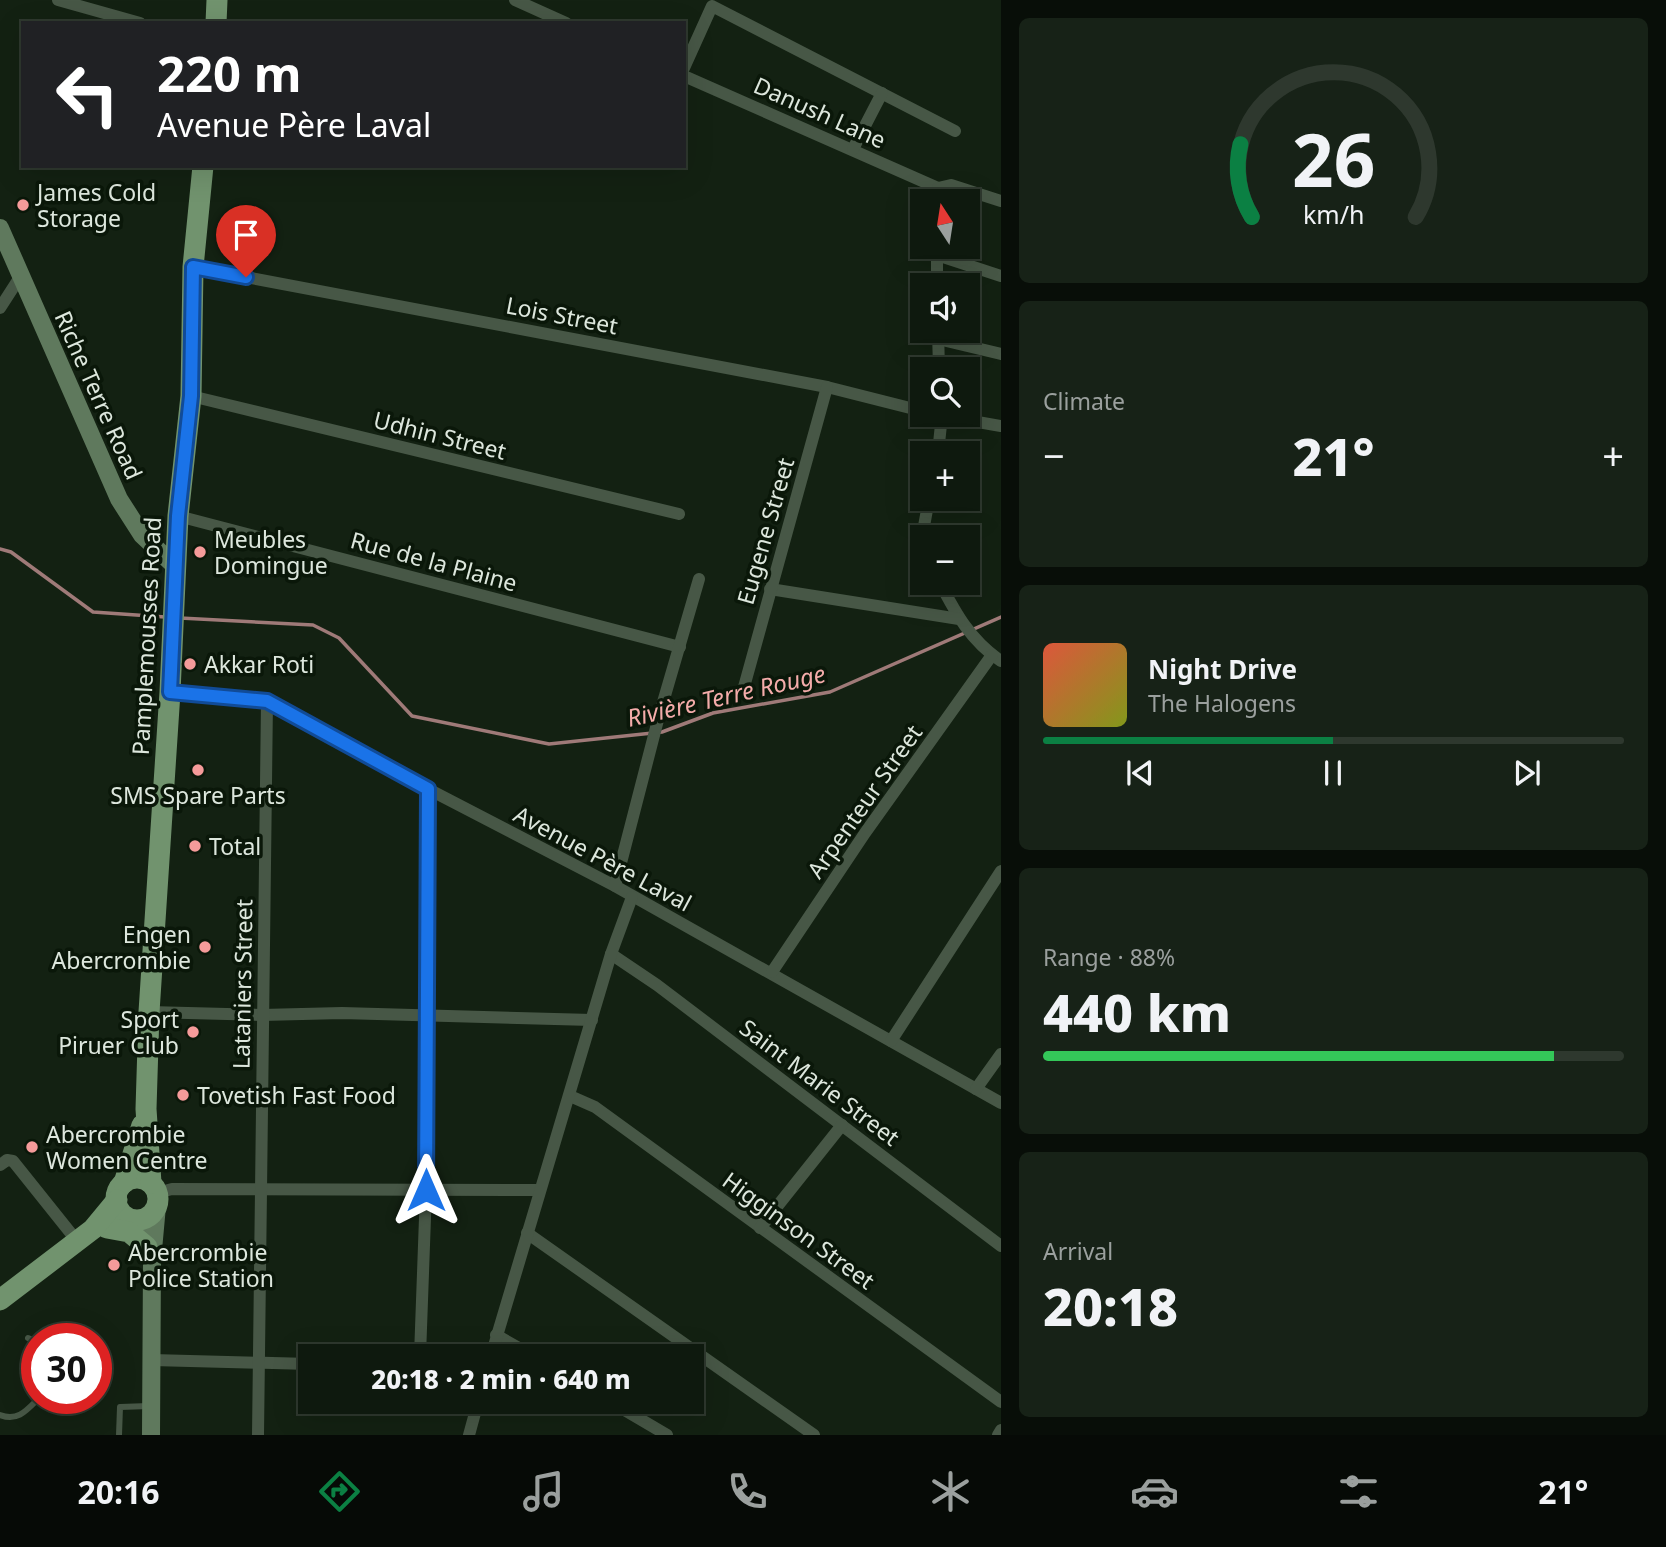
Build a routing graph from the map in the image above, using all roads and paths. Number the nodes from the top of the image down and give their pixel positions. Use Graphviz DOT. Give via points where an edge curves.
graph roads {
  1 [pos="58,0"];
  2 [pos="217,0"];
  3 [pos="515,0"];
  4 [pos="133,21"];
  5 [pos="216,21"];
  6 [pos="562,21"];
  7 [pos="686,64"];
  8 [pos="686,77"];
  9 [pos="882,93"];
  10 [pos="955,131"];
  11 [pos="853,149"];
  12 [pos="203,168"];
  13 [pos="927,189"];
  14 [pos="946,189"];
  15 [pos="964,189"];
  16 [pos="980,194"];
  17 [pos="1001,201"];
  18 [pos="0,228"];
  19 [pos="957,259"];
  20 [pos="193,267"];
  21 [pos="1001,276"];
  22 [pos="20,277"];
  23 [pos="0,308"];
  24 [pos="965,343"];
  25 [pos="1001,354"];
  26 [pos="827,387"];
  27 [pos="191,396"];
  28 [pos="910,408"];
  29 [pos="980,422"];
  30 [pos="1001,426"];
  31 [pos="679,514"];
  32 [pos="178,516"];
  33 [pos="176,567"];
  34 [pos="699,579"];
  35 [pos="770,589"];
  36 [pos="947,595"];
  37 [pos="962,623"];
  38 [pos="680,647"];
  39 [pos="997,658"];
  40 [pos="744,687"];
  41 [pos="170,692"];
  42 [pos="267,701"];
  43 [pos="428,789"];
  44 [pos="1001,871"];
  45 [pos="615,886"];
  46 [pos="632,897"];
  47 [pos="611,954"];
  48 [pos="772,972"];
  49 [pos="149,1012"];
  50 [pos="262,1015"];
  51 [pos="428,1015"];
  52 [pos="592,1020"];
  53 [pos="891,1041"];
  54 [pos="1001,1054"];
  55 [pos="976,1089"];
  56 [pos="570,1097"];
  57 [pos="1001,1103"];
  58 [pos="146,1109"];
  59 [pos="842,1125"];
  60 [pos="0,1165"];
  61 [pos="261,1188"];
  62 [pos="426,1190"];
  63 [pos="539,1190"];
  64 [pos="120,1191"];
  65 [pos="155,1194"];
  66 [pos="133,1219"];
  67 [pos="760,1228"];
  68 [pos="93,1232"];
  69 [pos="527,1233"];
  70 [pos="1001,1246"];
  71 [pos="149,1254"];
  72 [pos="0,1300"];
  73 [pos="496,1335"];
  74 [pos="420,1344"];
  75 [pos="494,1344"];
  76 [pos="512,1344"];
  77 [pos="152,1360"];
  78 [pos="260,1363"];
  79 [pos="298,1364"];
  80 [pos="1001,1402"];
  81 [pos="151,1406"];
  82 [pos="23,1414"];
  83 [pos="475,1414"];
  84 [pos="631,1414"];
  85 [pos="0,1415"];
  86 [pos="1001,1430"];
  87 [pos="119,1435"];
  88 [pos="151,1435"];
  89 [pos="258,1435"];
  90 [pos="469,1435"];
  91 [pos="667,1435"];
  92 [pos="814,1435"];
  93 [pos="998,1435"];
  1 -- 4 [label="street"];
  2 -- 5 [label="main road"];
  3 -- 6 [label="street"];
  7 -- 9 [label="street" via="712,6"];
  8 -- 11 [label="street, Danush Lane"];
  9 -- 10 [label="street"];
  9 -- 11 [label="street"];
  11 -- 13 [label="street, Danush Lane"];
  12 -- 20 [label="main road, Pamplemousses Road"];
  14 -- 15 [label="street, Danush Lane" via="951,185"];
  16 -- 17 [label="street, Danush Lane"];
  18 -- 22 [label="main road, Riche Terre Road"];
  19 -- 21 [label="street"];
  20 -- 26 [label="street, Lois Street"];
  20 -- 27 [label="main road, Pamplemousses Road"];
  22 -- 23 [label="street"];
  22 -- 33 [label="main road, Riche Terre Road" via="119,499 142,535"];
  24 -- 25 [label="street"];
  26 -- 28 [label="street, Lois Street"];
  26 -- 35 [label="street, Eugene Street"];
  27 -- 31 [label="street, Udhin Street"];
  27 -- 32 [label="main road, Pamplemousses Road"];
  29 -- 30 [label="street"];
  32 -- 33 [label="main road, Pamplemousses Road"];
  32 -- 38 [label="street, Rue de la Plaine"];
  33 -- 41 [label="main road, Pamplemousses Road"];
  34 -- 38 [label="street"];
  35 -- 37 [label="street"];
  35 -- 40 [label="street, Eugene Street"];
  36 -- 37 [label="street"];
  37 -- 39 [label="street" via="975,641"];
  38 -- 45 [label="street"];
  39 -- 48 [label="street, Arpenteur Street" via="865,833"];
  41 -- 42 [label="street, Avenue Père Laval"];
  41 -- 49 [label="main road, Pamplemousses Road"];
  42 -- 43 [label="street, Avenue Père Laval"];
  42 -- 50 [label="street, Lataniers Street"];
  43 -- 45 [label="street, Avenue Père Laval"];
  43 -- 51 [label="street"];
  44 -- 53 [label="street"];
  45 -- 46 [label="street, Avenue Père Laval"];
  46 -- 47 [label="street"];
  46 -- 48 [label="street, Avenue Père Laval"];
  47 -- 52 [label="street"];
  47 -- 59 [label="street, Saint Marie Street"];
  48 -- 53 [label="street, Avenue Père Laval"];
  49 -- 50 [label="street"];
  49 -- 58 [label="main road, Pamplemousses Road"];
  50 -- 51 [label="street"];
  50 -- 61 [label="street, Lataniers Street"];
  51 -- 52 [label="street"];
  51 -- 62 [label="street"];
  52 -- 56 [label="street"];
  53 -- 55 [label="street, Avenue Père Laval"];
  54 -- 55 [label="street"];
  55 -- 57 [label="street, Avenue Père Laval"];
  56 -- 63 [label="street"];
  56 -- 67 [label="street, Higginson Street" via="596,1107"];
  58 -- 64 [label="main road, Pamplemousses Road"];
  58 -- 65 [label="main road, Pamplemousses Road"];
  59 -- 67 [label="street"];
  59 -- 70 [label="street, Saint Marie Street"];
  60 -- 68 [label="street" via="13,1161"];
  61 -- 62 [label="street"];
  61 -- 65 [label="street" via="172,1189"];
  61 -- 78 [label="street, Lataniers Street"];
  62 -- 63 [label="street"];
  62 -- 74 [label="street"];
  63 -- 69 [label="street"];
  64 -- 65 [label="main road" via="140,1178"];
  64 -- 66 [label="main road" via="120,1211"];
  64 -- 68 [label="main road"];
  65 -- 66 [label="main road" via="150,1215"];
  65 -- 71 [label="main road"];
  66 -- 68 [label="main road"];
  66 -- 71 [label="main road"];
  67 -- 80 [label="street, Higginson Street"];
  68 -- 71 [label="main road" via="129,1233"];
  68 -- 72 [label="main road"];
  69 -- 73 [label="street"];
  69 -- 92 [label="street"];
  71 -- 77 [label="main road"];
  73 -- 75 [label="street"];
  73 -- 76 [label="street"];
  77 -- 78 [label="street"];
  77 -- 81 [label="main road"];
  78 -- 79 [label="street"];
  78 -- 89 [label="street, Lataniers Street"];
  81 -- 87 [label="lane" via="120,1407"];
  81 -- 88 [label="main road"];
  82 -- 85 [label="lane"];
  83 -- 90 [label="street"];
  84 -- 91 [label="street"];
  86 -- 93 [label="street"];
}
